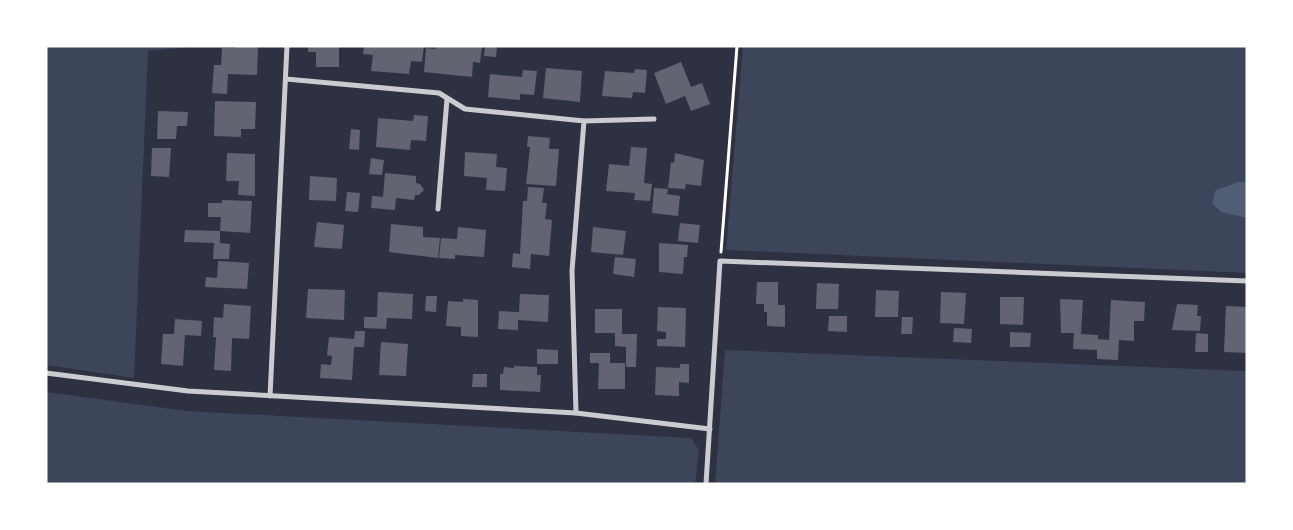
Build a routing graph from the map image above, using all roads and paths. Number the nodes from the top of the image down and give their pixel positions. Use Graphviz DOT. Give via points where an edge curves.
graph roads {
  1 [pos="287,46"];
  2 [pos="737,46"];
  3 [pos="286,79"];
  4 [pos="446,98"];
  5 [pos="654,119"];
  6 [pos="584,121"];
  7 [pos="438,209"];
  8 [pos="720,261"];
  9 [pos="1247,281"];
  10 [pos="46,373"];
  11 [pos="270,396"];
  12 [pos="576,413"];
  13 [pos="710,429"];
  14 [pos="706,484"];
  1 -- 3 [label="street"];
  2 -- 8 [label="path"];
  3 -- 4 [label="street" via="439,93"];
  3 -- 11 [label="street"];
  4 -- 6 [label="street" via="464,109"];
  4 -- 7 [label="street"];
  5 -- 6 [label="street"];
  6 -- 12 [label="street" via="572,271"];
  8 -- 9 [label="street"];
  8 -- 13 [label="street"];
  10 -- 11 [label="street" via="188,391"];
  11 -- 12 [label="street"];
  12 -- 13 [label="street"];
  13 -- 14 [label="street"];
}
